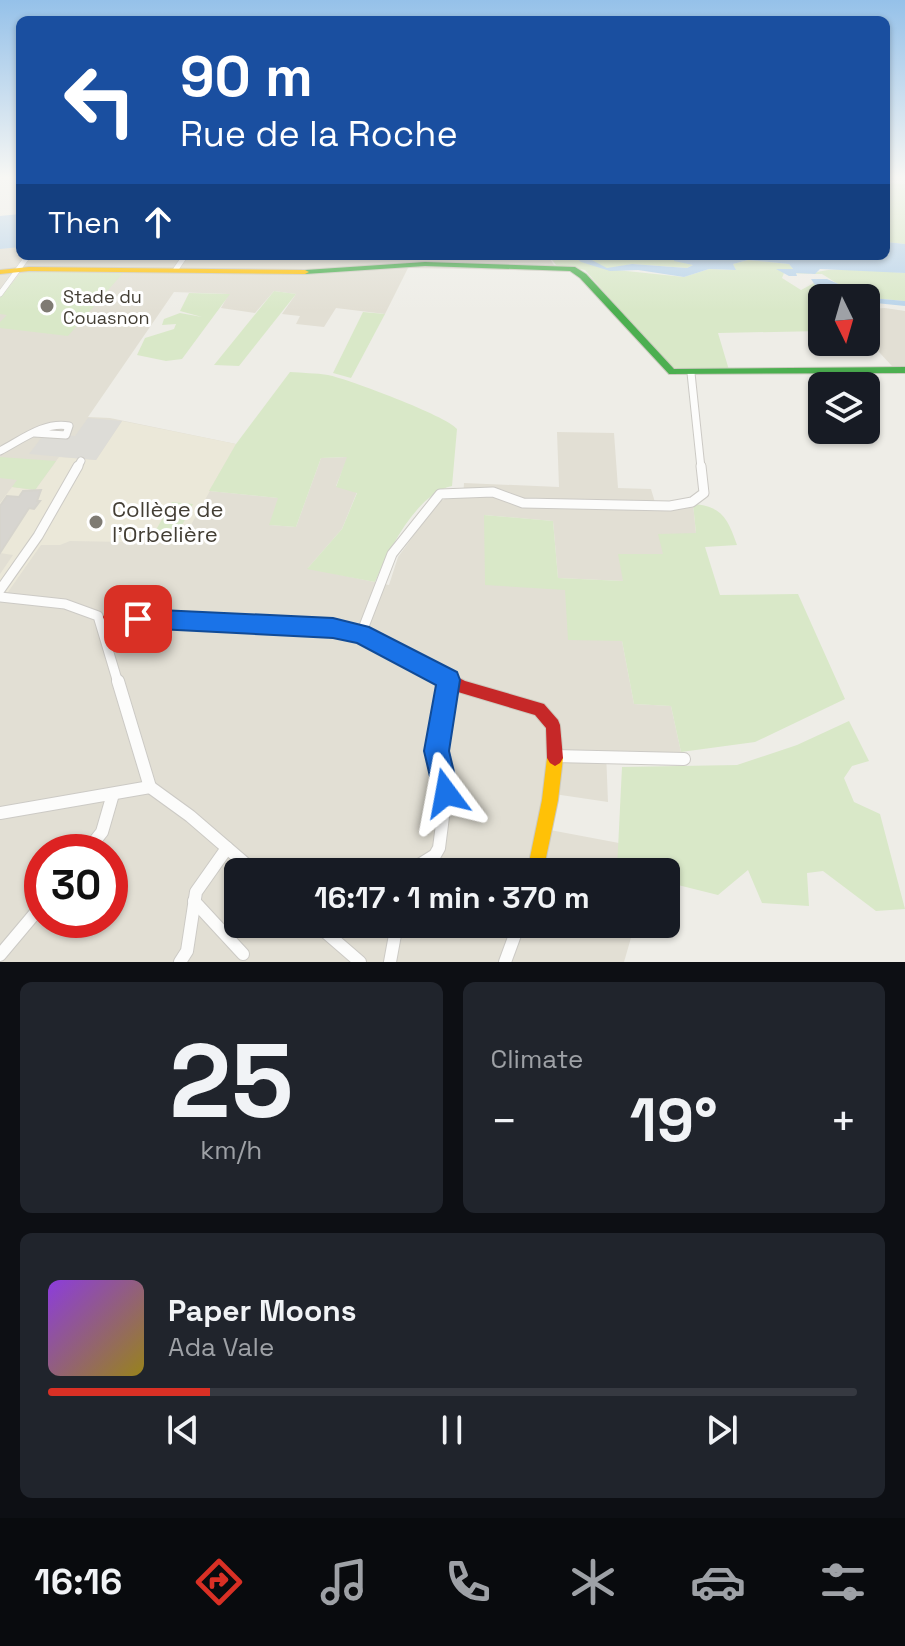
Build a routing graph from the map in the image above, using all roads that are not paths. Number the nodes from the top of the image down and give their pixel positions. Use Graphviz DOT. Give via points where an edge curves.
graph roads {
  1 [pos="25,260"];
  2 [pos="182,260"];
  3 [pos="176,269"];
  4 [pos="19,270"];
  5 [pos="0,272"];
  6 [pos="0,294"];
  7 [pos="905,370"];
  8 [pos="691,373"];
  9 [pos="34,433"];
  10 [pos="0,451"];
  11 [pos="81,461"];
  12 [pos="0,590"];
  13 [pos="0,597"];
  14 [pos="104,619"];
  15 [pos="361,634"];
  16 [pos="449,680"];
  17 [pos="554,756"];
  18 [pos="684,759"];
  19 [pos="150,787"];
  20 [pos="113,794"];
  21 [pos="0,813"];
  22 [pos="100,834"];
  23 [pos="227,848"];
  24 [pos="239,858"];
  25 [pos="430,858"];
  26 [pos="537,858"];
  27 [pos="194,901"];
  28 [pos="24,926"];
  29 [pos="332,938"];
  30 [pos="394,938"];
  31 [pos="514,938"];
  32 [pos="243,954"];
  33 [pos="0,955"];
  34 [pos="180,962"];
  35 [pos="360,962"];
  36 [pos="390,962"];
  37 [pos="505,962"];
  1 -- 4 [label="street"];
  2 -- 3 [label="street"];
  3 -- 4 [label="street"];
  3 -- 8 [label="street" via="281,273 425,264 572,269 669,370"];
  4 -- 5 [label="street"];
  4 -- 6 [label="street"];
  7 -- 8 [label="street"];
  8 -- 15 [label="street" via="704,493 692,502 670,506 523,503 493,492 440,494 392,554"];
  9 -- 10 [label="street"];
  11 -- 12 [label="street"];
  13 -- 14 [label="street" via="69,606"];
  14 -- 15 [label="street" via="299,624"];
  14 -- 19 [label="street" via="104,640"];
  15 -- 16 [label="street"];
  16 -- 17 [label="street" via="549,716"];
  16 -- 25 [label="street" via="436,751 446,793 439,848"];
  17 -- 18 [label="street"];
  17 -- 26 [label="street"];
  19 -- 20 [label="street"];
  19 -- 23 [label="street"];
  20 -- 21 [label="street"];
  20 -- 22 [label="street"];
  23 -- 24 [label="street"];
  23 -- 27 [label="street"];
  27 -- 32 [label="street"];
  27 -- 34 [label="street" via="187,951"];
  28 -- 33 [label="street"];
  29 -- 35 [label="street"];
  30 -- 36 [label="street"];
  31 -- 37 [label="street"];
}
